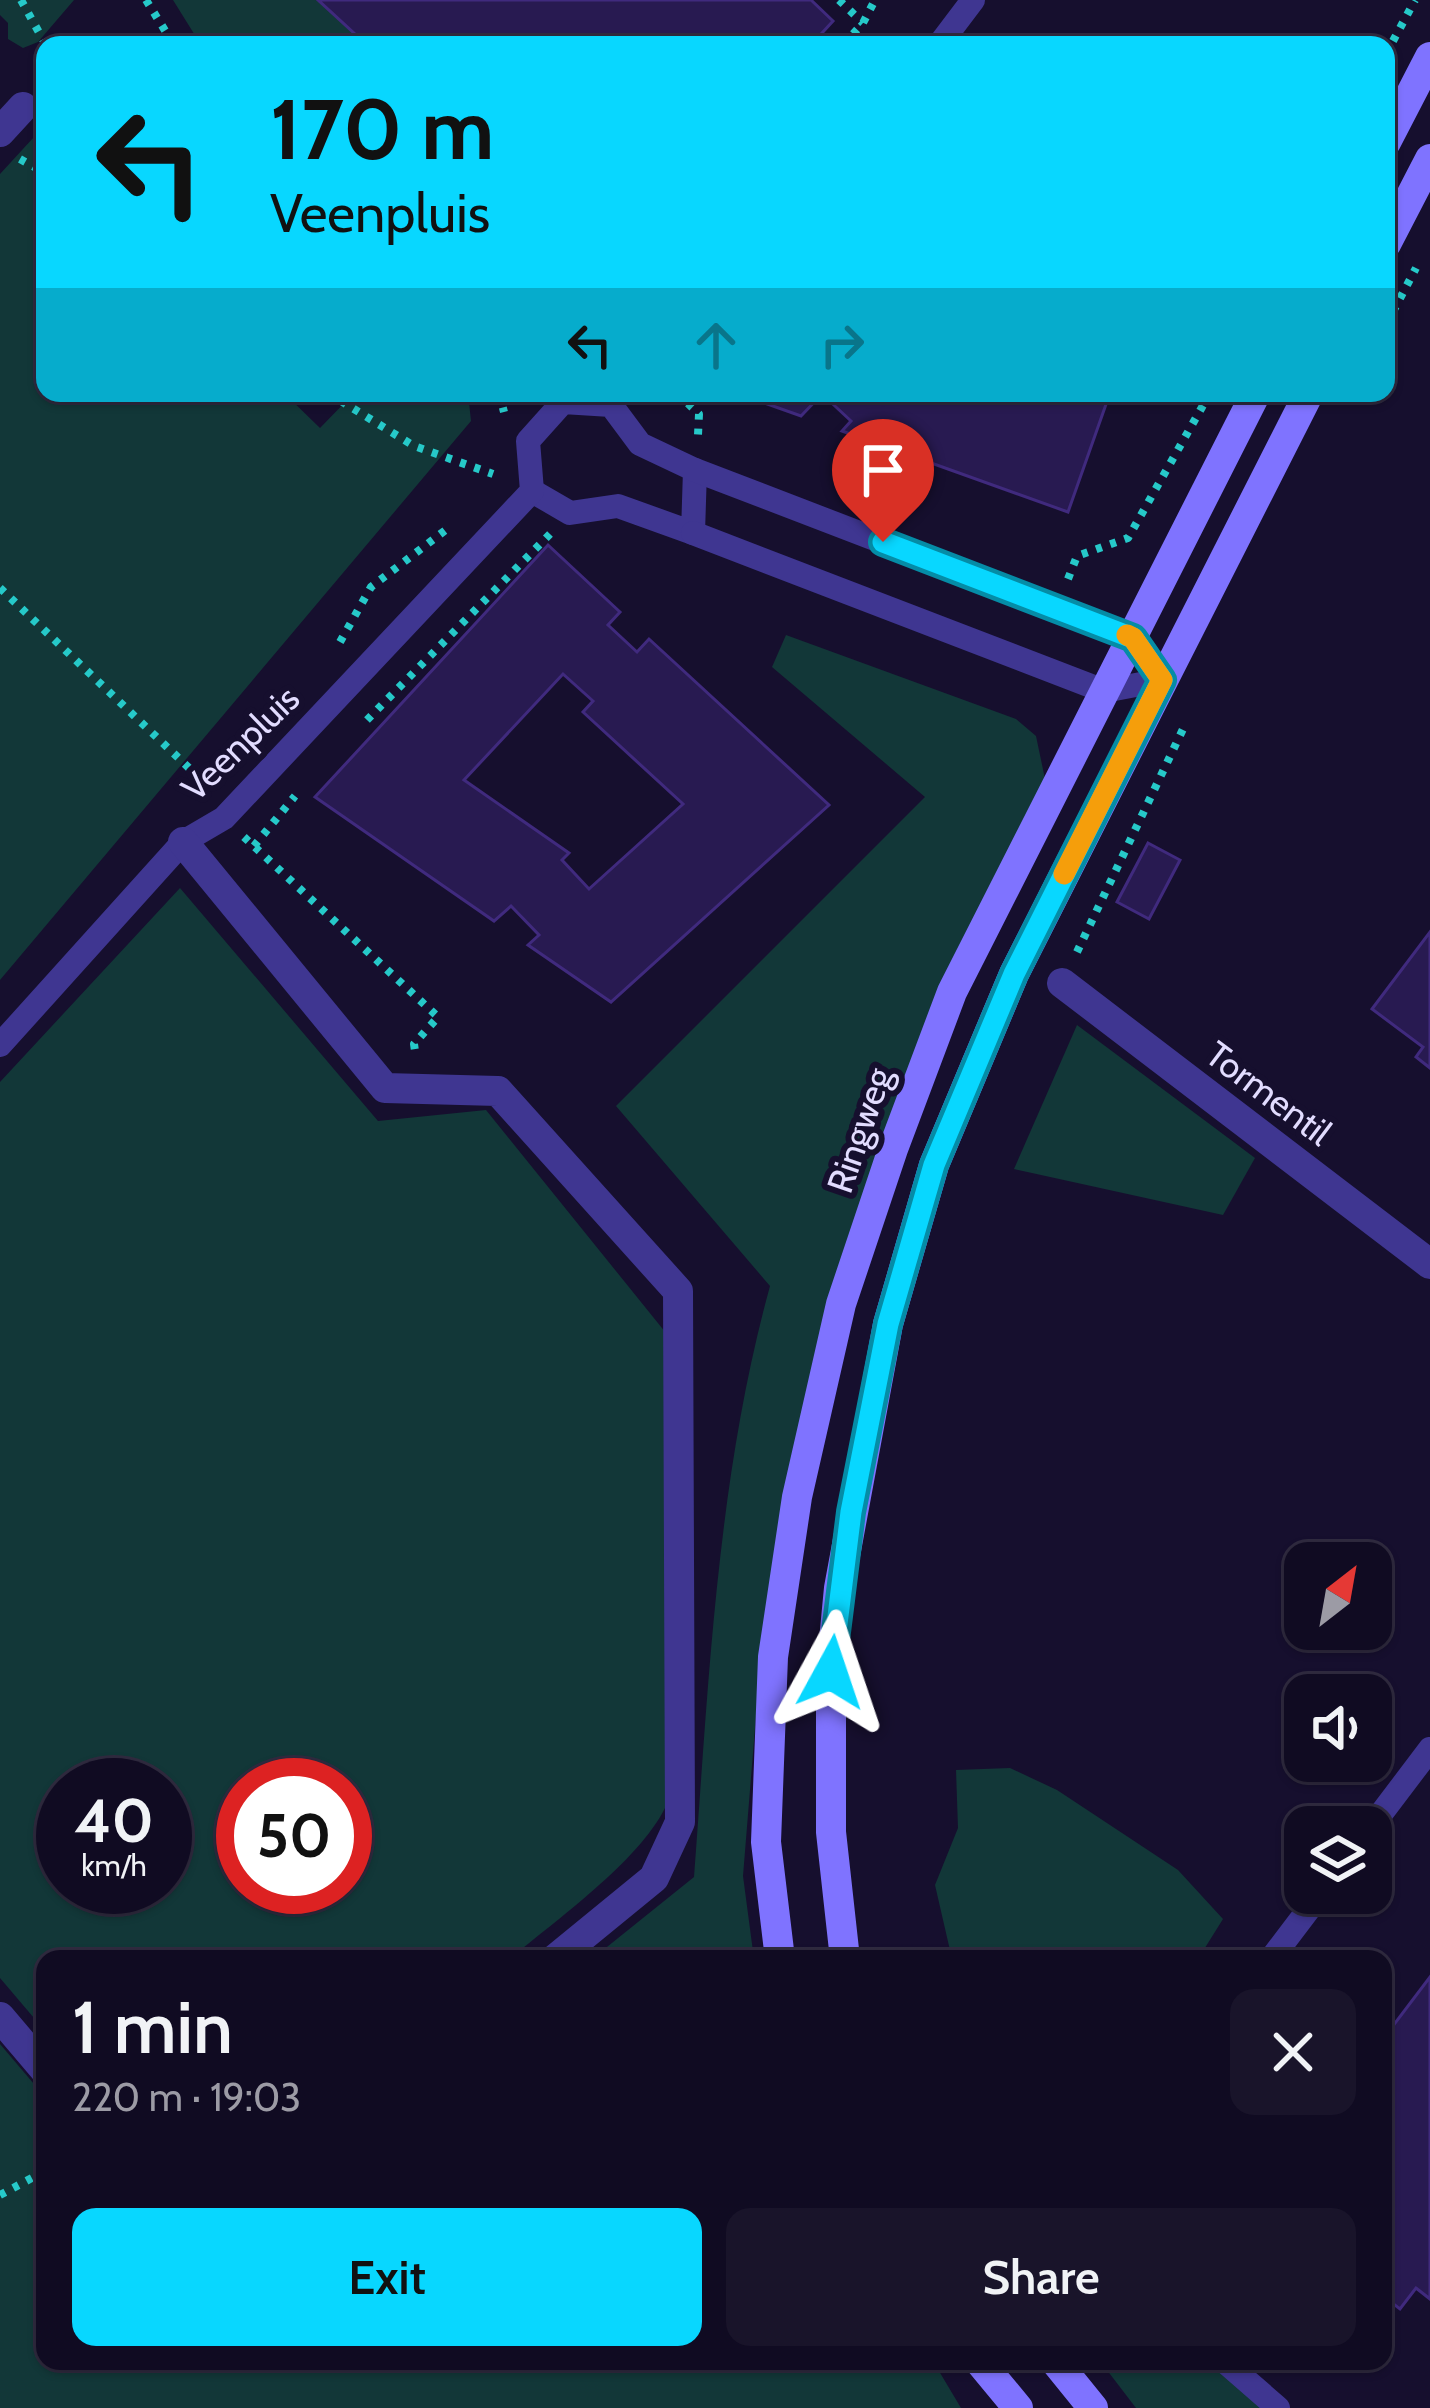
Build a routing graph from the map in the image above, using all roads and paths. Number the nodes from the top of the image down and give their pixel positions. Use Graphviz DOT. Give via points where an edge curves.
graph roads {
  1 [pos="21,0"];
  2 [pos="146,0"];
  3 [pos="839,0"];
  4 [pos="875,0"];
  5 [pos="973,0"];
  6 [pos="1415,0"];
  7 [pos="863,23"];
  8 [pos="41,36"];
  9 [pos="168,36"];
  10 [pos="851,36"];
  11 [pos="946,36"];
  12 [pos="1395,38"];
  13 [pos="1430,57"];
  14 [pos="23,106"];
  15 [pos="1395,125"];
  16 [pos="0,132"];
  17 [pos="1430,159"];
  18 [pos="1395,227"];
  19 [pos="1419,261"];
  20 [pos="1395,308"];
  21 [pos="344,402"];
  22 [pos="501,402"];
  23 [pos="513,402"];
  24 [pos="563,402"];
  25 [pos="619,402"];
  26 [pos="1205,402"];
  27 [pos="1251,402"];
  28 [pos="1304,402"];
  29 [pos="504,412"];
  30 [pos="501,428"];
  31 [pos="494,460"];
  32 [pos="695,470"];
  33 [pos="493,474"];
  34 [pos="485,490"];
  35 [pos="532,491"];
  36 [pos="570,513"];
  37 [pos="460,519"];
  38 [pos="693,533"];
  39 [pos="0,588"];
  40 [pos="1057,609"];
  41 [pos="1133,638"];
  42 [pos="333,654"];
  43 [pos="1162,680"];
  44 [pos="1104,691"];
  45 [pos="288,700"];
  46 [pos="355,733"];
  47 [pos="305,783"];
  48 [pos="224,818"];
  49 [pos="183,842"];
  50 [pos="254,846"];
  51 [pos="1062,983"];
  52 [pos="0,1045"];
  53 [pos="421,1089"];
  54 [pos="1430,1264"];
  55 [pos="1430,1749"];
  56 [pos="1387,1806"];
  57 [pos="1305,1914"];
  58 [pos="566,1950"];
  59 [pos="779,1950"];
  60 [pos="843,1950"];
  61 [pos="1278,1950"];
  62 [pos="0,2017"];
  63 [pos="36,2059"];
  64 [pos="36,2176"];
  65 [pos="0,2195"];
  66 [pos="987,2370"];
  67 [pos="1062,2370"];
  68 [pos="1234,2370"];
  69 [pos="1018,2408"];
  70 [pos="1093,2408"];
  71 [pos="1278,2408"];
  1 -- 8 [label="path"];
  2 -- 9 [label="path"];
  3 -- 7 [label="path"];
  4 -- 7 [label="path"];
  5 -- 11 [label="lane"];
  6 -- 12 [label="path"];
  7 -- 10 [label="path"];
  13 -- 15 [label="main road"];
  14 -- 16 [label="street"];
  17 -- 18 [label="main road"];
  19 -- 20 [label="path"];
  21 -- 33 [label="path" via="414,446"];
  22 -- 29 [label="path"];
  23 -- 29 [label="path"];
  24 -- 35 [label="lane" via="528,441"];
  25 -- 32 [label="lane" via="640,444"];
  26 -- 40 [label="path" via="1128,538 1077,556"];
  27 -- 41 [label="main road, Ringweg"];
  28 -- 43 [label="main road"];
  29 -- 30 [label="path"];
  31 -- 33 [label="path"];
  32 -- 38 [label="lane"];
  32 -- 40 [label="lane"];
  33 -- 34 [label="path"];
  35 -- 36 [label="lane"];
  35 -- 48 [label="lane, Veenpluis"];
  36 -- 38 [label="lane" via="618,506"];
  36 -- 46 [label="path"];
  37 -- 42 [label="path" via="371,587"];
  38 -- 44 [label="lane"];
  39 -- 45 [label="path" via="216,793 234,744"];
  40 -- 41 [label="lane"];
  41 -- 43 [label="lane"];
  41 -- 44 [label="main road, Ringweg"];
  43 -- 44 [label="lane"];
  43 -- 60 [label="main road" via="1014,974 949,1125 888,1324 851,1512 831,1672 830,1832"];
  44 -- 59 [label="main road, Ringweg" via="952,992 841,1304 796,1497 773,1658 766,1842"];
  47 -- 50 [label="path"];
  48 -- 49 [label="lane, Veenpluis"];
  48 -- 50 [label="path"];
  49 -- 52 [label="lane, Veenpluis"];
  49 -- 53 [label="street" via="385,1088"];
  50 -- 53 [label="path" via="438,1018 415,1044"];
  51 -- 54 [label="street, Tormentil"];
  53 -- 58 [label="street" via="498,1091 678,1291 680,1822 653,1878"];
  55 -- 56 [label="lane"];
  57 -- 61 [label="lane"];
  62 -- 63 [label="street"];
  64 -- 65 [label="path"];
  66 -- 69 [label="main road"];
  67 -- 70 [label="main road"];
  68 -- 71 [label="lane"];
}
